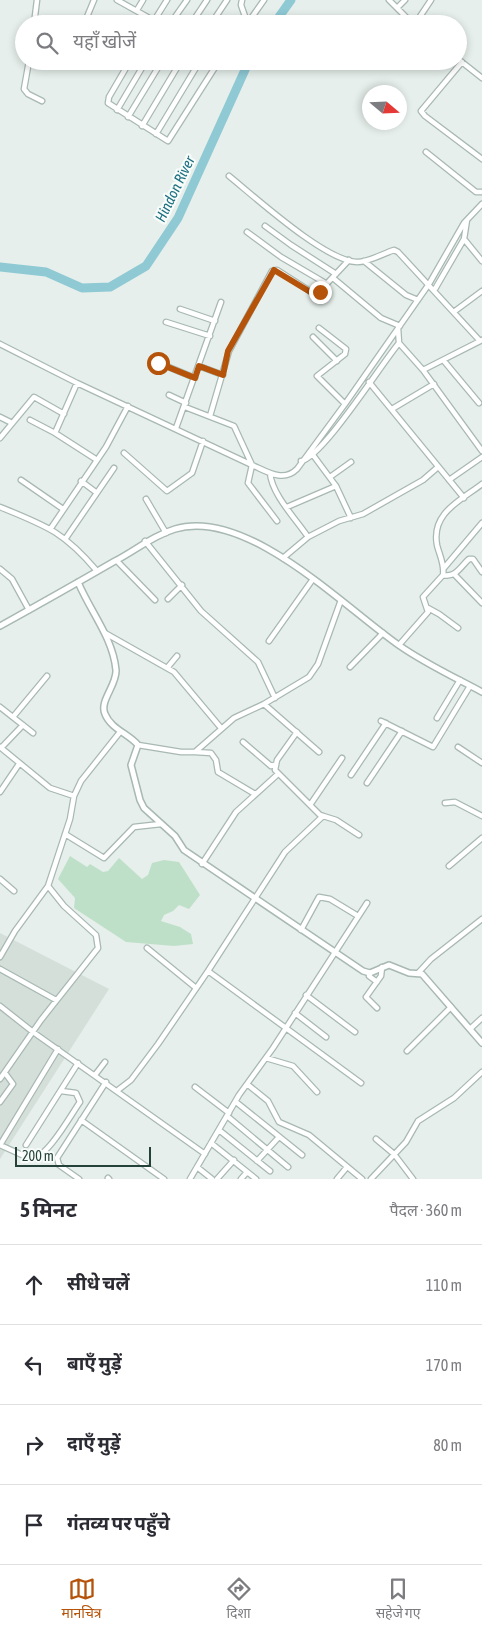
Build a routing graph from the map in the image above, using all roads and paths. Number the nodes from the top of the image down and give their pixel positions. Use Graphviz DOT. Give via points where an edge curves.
graph roads {
  1 [pos="38,0"];
  2 [pos="94,0"];
  3 [pos="144,0"];
  4 [pos="167,0"];
  5 [pos="187,0"];
  6 [pos="207,0"];
  7 [pos="242,0"];
  8 [pos="264,0"];
  9 [pos="389,0"];
  10 [pos="405,0"];
  11 [pos="431,0"];
  12 [pos="120,1"];
  13 [pos="225,1"];
  14 [pos="397,8"];
  15 [pos="137,10"];
  16 [pos="36,15"];
  17 [pos="88,15"];
  18 [pos="144,15"];
  19 [pos="157,15"];
  20 [pos="176,15"];
  21 [pos="197,15"];
  22 [pos="216,15"];
  23 [pos="244,15"];
  24 [pos="253,15"];
  25 [pos="404,15"];
  26 [pos="420,15"];
  27 [pos="467,66"];
  28 [pos="28,70"];
  29 [pos="125,70"];
  30 [pos="140,70"];
  31 [pos="157,70"];
  32 [pos="176,70"];
  33 [pos="195,70"];
  34 [pos="214,70"];
  35 [pos="453,70"];
  36 [pos="482,78"];
  37 [pos="42,101"];
  38 [pos="116,110"];
  39 [pos="128,117"];
  40 [pos="142,126"];
  41 [pos="156,134"];
  42 [pos="426,152"];
  43 [pos="482,159"];
  44 [pos="229,176"];
  45 [pos="482,192"];
  46 [pos="482,204"];
  47 [pos="467,220"];
  48 [pos="265,226"];
  49 [pos="247,232"];
  50 [pos="464,239"];
  51 [pos="349,260"];
  52 [pos="364,261"];
  53 [pos="482,261"];
  54 [pos="335,276"];
  55 [pos="328,284"];
  56 [pos="429,284"];
  57 [pos="435,289"];
  58 [pos="482,291"];
  59 [pos="418,300"];
  60 [pos="221,302"];
  61 [pos="180,309"];
  62 [pos="455,311"];
  63 [pos="215,320"];
  64 [pos="166,322"];
  65 [pos="399,327"];
  66 [pos="319,328"];
  67 [pos="210,336"];
  68 [pos="313,337"];
  69 [pos="481,340"];
  70 [pos="399,343"];
  71 [pos="0,344"];
  72 [pos="336,360"];
  73 [pos="444,361"];
  74 [pos="158,363"];
  75 [pos="199,366"];
  76 [pos="423,370"];
  77 [pos="223,375"];
  78 [pos="195,378"];
  79 [pos="76,382"];
  80 [pos="369,382"];
  81 [pos="434,384"];
  82 [pos="169,395"];
  83 [pos="479,403"];
  84 [pos="345,404"];
  85 [pos="185,405"];
  86 [pos="128,406"];
  87 [pos="392,409"];
  88 [pos="64,414"];
  89 [pos="210,416"];
  90 [pos="0,417"];
  91 [pos="30,420"];
  92 [pos="12,423"];
  93 [pos="176,428"];
  94 [pos="55,433"];
  95 [pos="0,438"];
  96 [pos="203,441"];
  97 [pos="482,451"];
  98 [pos="124,453"];
  99 [pos="313,455"];
  100 [pos="482,457"];
  101 [pos="97,460"];
  102 [pos="302,462"];
  103 [pos="351,462"];
  104 [pos="252,465"];
  105 [pos="438,467"];
  106 [pos="114,468"];
  107 [pos="270,473"];
  108 [pos="330,477"];
  109 [pos="21,480"];
  110 [pos="449,480"];
  111 [pos="81,481"];
  112 [pos="482,484"];
  113 [pos="336,486"];
  114 [pos="97,493"];
  115 [pos="464,498"];
  116 [pos="146,499"];
  117 [pos="0,507"];
  118 [pos="287,507"];
  119 [pos="63,509"];
  120 [pos="351,518"];
  121 [pos="277,521"];
  122 [pos="482,523"];
  123 [pos="51,528"];
  124 [pos="166,533"];
  125 [pos="308,537"];
  126 [pos="66,538"];
  127 [pos="145,541"];
  128 [pos="282,558"];
  129 [pos="117,561"];
  130 [pos="444,568"];
  131 [pos="0,569"];
  132 [pos="97,571"];
  133 [pos="482,572"];
  134 [pos="454,574"];
  135 [pos="443,575"];
  136 [pos="313,579"];
  137 [pos="78,582"];
  138 [pos="182,585"];
  139 [pos="168,599"];
  140 [pos="155,600"];
  141 [pos="341,600"];
  142 [pos="482,602"];
  143 [pos="428,608"];
  144 [pos="29,610"];
  145 [pos="0,626"];
  146 [pos="458,628"];
  147 [pos="105,633"];
  148 [pos="383,633"];
  149 [pos="269,641"];
  150 [pos="399,645"];
  151 [pos="177,656"];
  152 [pos="350,667"];
  153 [pos="167,668"];
  154 [pos="48,676"];
  155 [pos="460,680"];
  156 [pos="470,686"];
  157 [pos="482,692"];
  158 [pos="275,698"];
  159 [pos="264,704"];
  160 [pos="0,707"];
  161 [pos="13,717"];
  162 [pos="437,718"];
  163 [pos="23,725"];
  164 [pos="221,728"];
  165 [pos="402,731"];
  166 [pos="120,732"];
  167 [pos="296,732"];
  168 [pos="33,733"];
  169 [pos="243,742"];
  170 [pos="138,745"];
  171 [pos="1,747"];
  172 [pos="458,747"];
  173 [pos="195,752"];
  174 [pos="319,752"];
  175 [pos="342,758"];
  176 [pos="482,763"];
  177 [pos="19,764"];
  178 [pos="274,765"];
  179 [pos="278,774"];
  180 [pos="351,775"];
  181 [pos="367,783"];
  182 [pos="0,792"];
  183 [pos="254,794"];
  184 [pos="74,796"];
  185 [pos="445,803"];
  186 [pos="310,805"];
  187 [pos="323,816"];
  188 [pos="482,816"];
  189 [pos="161,824"];
  190 [pos="65,834"];
  191 [pos="359,834"];
  192 [pos="482,838"];
  193 [pos="202,864"];
  194 [pos="449,866"];
  195 [pos="0,879"];
  196 [pos="48,886"];
  197 [pos="14,891"];
  198 [pos="256,897"];
  199 [pos="367,903"];
  200 [pos="358,916"];
  201 [pos="482,920"];
  202 [pos="302,930"];
  203 [pos="147,948"];
  204 [pos="335,951"];
  205 [pos="0,957"];
  206 [pos="382,967"];
  207 [pos="0,969"];
  208 [pos="208,971"];
  209 [pos="419,972"];
  210 [pos="370,973"];
  211 [pos="377,982"];
  212 [pos="196,988"];
  213 [pos="306,995"];
  214 [pos="56,1000"];
  215 [pos="0,1006"];
  216 [pos="450,1007"];
  217 [pos="377,1008"];
  218 [pos="295,1013"];
  219 [pos="482,1018"];
  220 [pos="286,1028"];
  221 [pos="470,1029"];
  222 [pos="33,1032"];
  223 [pos="355,1032"];
  224 [pos="326,1037"];
  225 [pos="482,1043"];
  226 [pos="58,1049"];
  227 [pos="407,1051"];
  228 [pos="266,1058"];
  229 [pos="105,1062"];
  230 [pos="78,1063"];
  231 [pos="482,1072"];
  232 [pos="95,1075"];
  233 [pos="2,1076"];
  234 [pos="106,1082"];
  235 [pos="361,1083"];
  236 [pos="247,1084"];
  237 [pos="195,1088"];
  238 [pos="118,1090"];
  239 [pos="61,1091"];
  240 [pos="317,1092"];
  241 [pos="0,1102"];
  242 [pos="236,1102"];
  243 [pos="228,1114"];
  244 [pos="81,1120"];
  245 [pos="219,1130"];
  246 [pos="279,1136"];
  247 [pos="376,1139"];
  248 [pos="211,1143"];
  249 [pos="0,1145"];
  250 [pos="26,1146"];
  251 [pos="267,1149"];
  252 [pos="205,1154"];
  253 [pos="394,1154"];
  254 [pos="302,1155"];
  255 [pos="234,1160"];
  256 [pos="257,1161"];
  257 [pos="197,1167"];
  258 [pos="288,1167"];
  259 [pos="347,1167"];
  260 [pos="247,1172"];
  261 [pos="270,1172"];
  262 [pos="78,1179"];
  263 [pos="164,1179"];
  264 [pos="190,1179"];
  265 [pos="212,1179"];
  266 [pos="217,1179"];
  267 [pos="241,1179"];
  268 [pos="256,1179"];
  269 [pos="337,1179"];
  270 [pos="361,1179"];
  271 [pos="371,1179"];
  272 [pos="413,1179"];
  1 -- 16 [label="street"];
  2 -- 17 [label="street"];
  3 -- 15 [label="street"];
  4 -- 19 [label="street"];
  5 -- 20 [label="street"];
  6 -- 21 [label="street"];
  7 -- 23 [label="street"];
  8 -- 24 [label="street"];
  9 -- 14 [label="street"];
  10 -- 14 [label="street"];
  11 -- 26 [label="street"];
  12 -- 15 [label="street"];
  13 -- 22 [label="street"];
  14 -- 25 [label="street"];
  15 -- 18 [label="street"];
  27 -- 36 [label="street"];
  28 -- 37 [label="street" via="25,92"];
  29 -- 38 [label="street" via="109,97 108,103"];
  30 -- 38 [label="street"];
  31 -- 39 [label="street"];
  32 -- 40 [label="street"];
  33 -- 41 [label="street"];
  34 -- 41 [label="street" via="170,140"];
  35 -- 43 [label="street" via="421,111"];
  38 -- 39 [label="street"];
  39 -- 40 [label="street"];
  40 -- 41 [label="street"];
  42 -- 45 [label="street" via="476,192"];
  44 -- 51 [label="street" via="294,229"];
  46 -- 47 [label="street"];
  47 -- 50 [label="street"];
  47 -- 56 [label="street"];
  48 -- 54 [label="street"];
  49 -- 55 [label="street" via="281,257"];
  50 -- 53 [label="street"];
  50 -- 57 [label="street"];
  51 -- 52 [label="street"];
  51 -- 54 [label="street"];
  52 -- 56 [label="street" via="394,250"];
  52 -- 59 [label="street" via="406,295"];
  54 -- 55 [label="street"];
  54 -- 65 [label="street" via="381,318"];
  55 -- 77 [label="street" via="316,295 277,270 272,271 228,351"];
  56 -- 57 [label="street"];
  56 -- 59 [label="street"];
  57 -- 62 [label="street"];
  58 -- 62 [label="street"];
  59 -- 65 [label="street"];
  60 -- 63 [label="street"];
  61 -- 63 [label="street"];
  62 -- 69 [label="street"];
  63 -- 67 [label="street"];
  64 -- 67 [label="street"];
  65 -- 70 [label="street"];
  65 -- 84 [label="street"];
  66 -- 72 [label="street" via="346,349 345,354"];
  67 -- 75 [label="street"];
  68 -- 72 [label="street"];
  69 -- 73 [label="street"];
  70 -- 76 [label="street"];
  70 -- 80 [label="street"];
  71 -- 79 [label="street"];
  72 -- 84 [label="street" via="318,378"];
  73 -- 76 [label="street"];
  73 -- 83 [label="street"];
  74 -- 78 [label="street"];
  75 -- 77 [label="street"];
  75 -- 78 [label="street"];
  76 -- 81 [label="street"];
  77 -- 89 [label="street"];
  78 -- 85 [label="street"];
  79 -- 86 [label="street"];
  79 -- 88 [label="street"];
  80 -- 87 [label="street"];
  80 -- 99 [label="street"];
  81 -- 87 [label="street"];
  81 -- 97 [label="street"];
  82 -- 85 [label="street"];
  84 -- 102 [label="street"];
  85 -- 89 [label="street"];
  85 -- 93 [label="street"];
  86 -- 93 [label="street"];
  86 -- 101 [label="street"];
  87 -- 105 [label="street"];
  88 -- 92 [label="street" via="34,397"];
  88 -- 94 [label="street"];
  89 -- 104 [label="street" via="234,426"];
  90 -- 92 [label="street"];
  91 -- 94 [label="street"];
  92 -- 95 [label="street"];
  93 -- 96 [label="street"];
  94 -- 101 [label="street"];
  96 -- 98 [label="street" via="192,473 166,491"];
  96 -- 104 [label="street"];
  99 -- 102 [label="street"];
  99 -- 108 [label="street"];
  100 -- 110 [label="street"];
  101 -- 111 [label="street"];
  102 -- 107 [label="street" via="289,475"];
  103 -- 108 [label="street"];
  104 -- 107 [label="street"];
  104 -- 121 [label="street" via="248,483"];
  105 -- 110 [label="street"];
  105 -- 120 [label="street" via="399,494"];
  106 -- 114 [label="street"];
  107 -- 118 [label="street" via="271,483"];
  108 -- 113 [label="street"];
  109 -- 119 [label="street"];
  110 -- 115 [label="street"];
  111 -- 114 [label="street"];
  111 -- 119 [label="street"];
  112 -- 115 [label="street"];
  113 -- 118 [label="street"];
  113 -- 120 [label="street"];
  114 -- 126 [label="street"];
  115 -- 130 [label="street" via="446,510 437,525 436,537"];
  116 -- 124 [label="street"];
  117 -- 123 [label="street"];
  118 -- 125 [label="street"];
  119 -- 123 [label="street"];
  120 -- 125 [label="street"];
  122 -- 130 [label="street"];
  123 -- 126 [label="street"];
  124 -- 127 [label="street"];
  124 -- 128 [label="street" via="194,526 218,529 250,540"];
  125 -- 128 [label="street"];
  126 -- 132 [label="street"];
  127 -- 129 [label="street"];
  127 -- 138 [label="street"];
  128 -- 136 [label="street"];
  129 -- 132 [label="street"];
  129 -- 140 [label="street"];
  130 -- 135 [label="street"];
  131 -- 144 [label="street" via="12,579"];
  132 -- 137 [label="street"];
  133 -- 134 [label="street" via="469,559"];
  134 -- 135 [label="street"];
  134 -- 142 [label="street"];
  135 -- 143 [label="street" via="425,593 423,599"];
  136 -- 141 [label="street"];
  136 -- 149 [label="street"];
  137 -- 144 [label="street"];
  137 -- 147 [label="street"];
  138 -- 139 [label="street"];
  138 -- 158 [label="street" via="212,623 236,640 258,662"];
  141 -- 148 [label="street"];
  141 -- 158 [label="street" via="314,672"];
  143 -- 146 [label="street"];
  143 -- 150 [label="street"];
  144 -- 145 [label="street"];
  147 -- 153 [label="street"];
  147 -- 166 [label="street" via="116,672 104,711"];
  148 -- 150 [label="street"];
  148 -- 152 [label="street"];
  150 -- 155 [label="street"];
  151 -- 153 [label="street"];
  153 -- 164 [label="street" via="178,675"];
  154 -- 161 [label="street"];
  155 -- 156 [label="street"];
  155 -- 162 [label="street"];
  156 -- 157 [label="street"];
  156 -- 165 [label="street" via="436,746"];
  158 -- 159 [label="street"];
  159 -- 164 [label="street"];
  159 -- 167 [label="street"];
  160 -- 161 [label="street"];
  161 -- 163 [label="street"];
  163 -- 168 [label="street"];
  163 -- 171 [label="street"];
  164 -- 173 [label="street"];
  165 -- 180 [label="street" via="383,722"];
  165 -- 181 [label="street"];
  166 -- 170 [label="street"];
  166 -- 184 [label="street" via="85,776"];
  167 -- 174 [label="street"];
  167 -- 178 [label="street"];
  169 -- 178 [label="street" via="271,766"];
  170 -- 173 [label="street" via="174,752"];
  170 -- 189 [label="street" via="131,765 134,784 144,808"];
  171 -- 177 [label="street"];
  172 -- 176 [label="street"];
  173 -- 183 [label="street" via="211,753 218,772"];
  175 -- 186 [label="street"];
  177 -- 182 [label="street"];
  177 -- 184 [label="street" via="50,788"];
  178 -- 179 [label="street"];
  179 -- 183 [label="street"];
  179 -- 186 [label="street"];
  183 -- 193 [label="street" via="236,812"];
  184 -- 190 [label="street"];
  185 -- 188 [label="street" via="455,802"];
  186 -- 187 [label="street"];
  187 -- 191 [label="street"];
  187 -- 198 [label="street" via="285,852"];
  189 -- 190 [label="street" via="134,827 104,858"];
  189 -- 193 [label="street" via="175,836 184,850"];
  190 -- 196 [label="street"];
  192 -- 194 [label="street"];
  193 -- 198 [label="street"];
  195 -- 197 [label="street"];
  196 -- 205 [label="street"];
  196 -- 214 [label="street" via="99,943 95,954"];
  198 -- 202 [label="street"];
  198 -- 208 [label="street"];
  199 -- 200 [label="street"];
  200 -- 202 [label="street" via="330,899 319,897"];
  200 -- 204 [label="street"];
  201 -- 209 [label="street" via="430,959"];
  202 -- 204 [label="street"];
  203 -- 212 [label="street"];
  204 -- 210 [label="street"];
  204 -- 213 [label="street"];
  206 -- 209 [label="street" via="394,966 409,973"];
  206 -- 210 [label="street"];
  206 -- 211 [label="street"];
  207 -- 214 [label="street"];
  208 -- 212 [label="street"];
  208 -- 220 [label="street"];
  209 -- 216 [label="street"];
  210 -- 211 [label="street" via="369,976"];
  211 -- 217 [label="street" via="366,997"];
  212 -- 238 [label="street" via="132,1080"];
  213 -- 218 [label="street"];
  213 -- 223 [label="street"];
  214 -- 222 [label="street"];
  215 -- 222 [label="street"];
  216 -- 221 [label="street"];
  216 -- 227 [label="street"];
  218 -- 220 [label="street"];
  218 -- 224 [label="street"];
  219 -- 221 [label="street"];
  220 -- 228 [label="street"];
  220 -- 235 [label="street"];
  221 -- 225 [label="street"];
  222 -- 226 [label="street"];
  222 -- 233 [label="street"];
  226 -- 230 [label="street"];
  226 -- 249 [label="street"];
  228 -- 236 [label="street"];
  228 -- 240 [label="street" via="293,1066"];
  229 -- 232 [label="street"];
  230 -- 232 [label="street"];
  230 -- 239 [label="street"];
  231 -- 253 [label="street" via="454,1098 418,1121 411,1137"];
  232 -- 234 [label="street"];
  233 -- 241 [label="street" via="14,1084"];
  234 -- 238 [label="street"];
  234 -- 244 [label="street"];
  236 -- 242 [label="street"];
  236 -- 259 [label="street" via="268,1101 279,1122 309,1135"];
  237 -- 243 [label="street"];
  238 -- 252 [label="street"];
  239 -- 249 [label="street" via="76,1093 80,1102 40,1155 31,1159"];
  239 -- 250 [label="street"];
  242 -- 243 [label="street"];
  242 -- 246 [label="street"];
  243 -- 245 [label="street"];
  243 -- 251 [label="street"];
  244 -- 262 [label="street" via="57,1162"];
  244 -- 263 [label="street"];
  245 -- 248 [label="street"];
  245 -- 256 [label="street"];
  246 -- 251 [label="street"];
  246 -- 254 [label="street"];
  247 -- 253 [label="street"];
  248 -- 252 [label="street"];
  248 -- 255 [label="street"];
  251 -- 256 [label="street"];
  251 -- 258 [label="street"];
  252 -- 257 [label="street"];
  253 -- 271 [label="street"];
  253 -- 272 [label="street"];
  255 -- 260 [label="street"];
  255 -- 266 [label="street"];
  256 -- 261 [label="street"];
  257 -- 264 [label="street"];
  257 -- 265 [label="street"];
  259 -- 269 [label="street"];
  259 -- 270 [label="street"];
  260 -- 267 [label="street"];
  260 -- 268 [label="street"];
}
